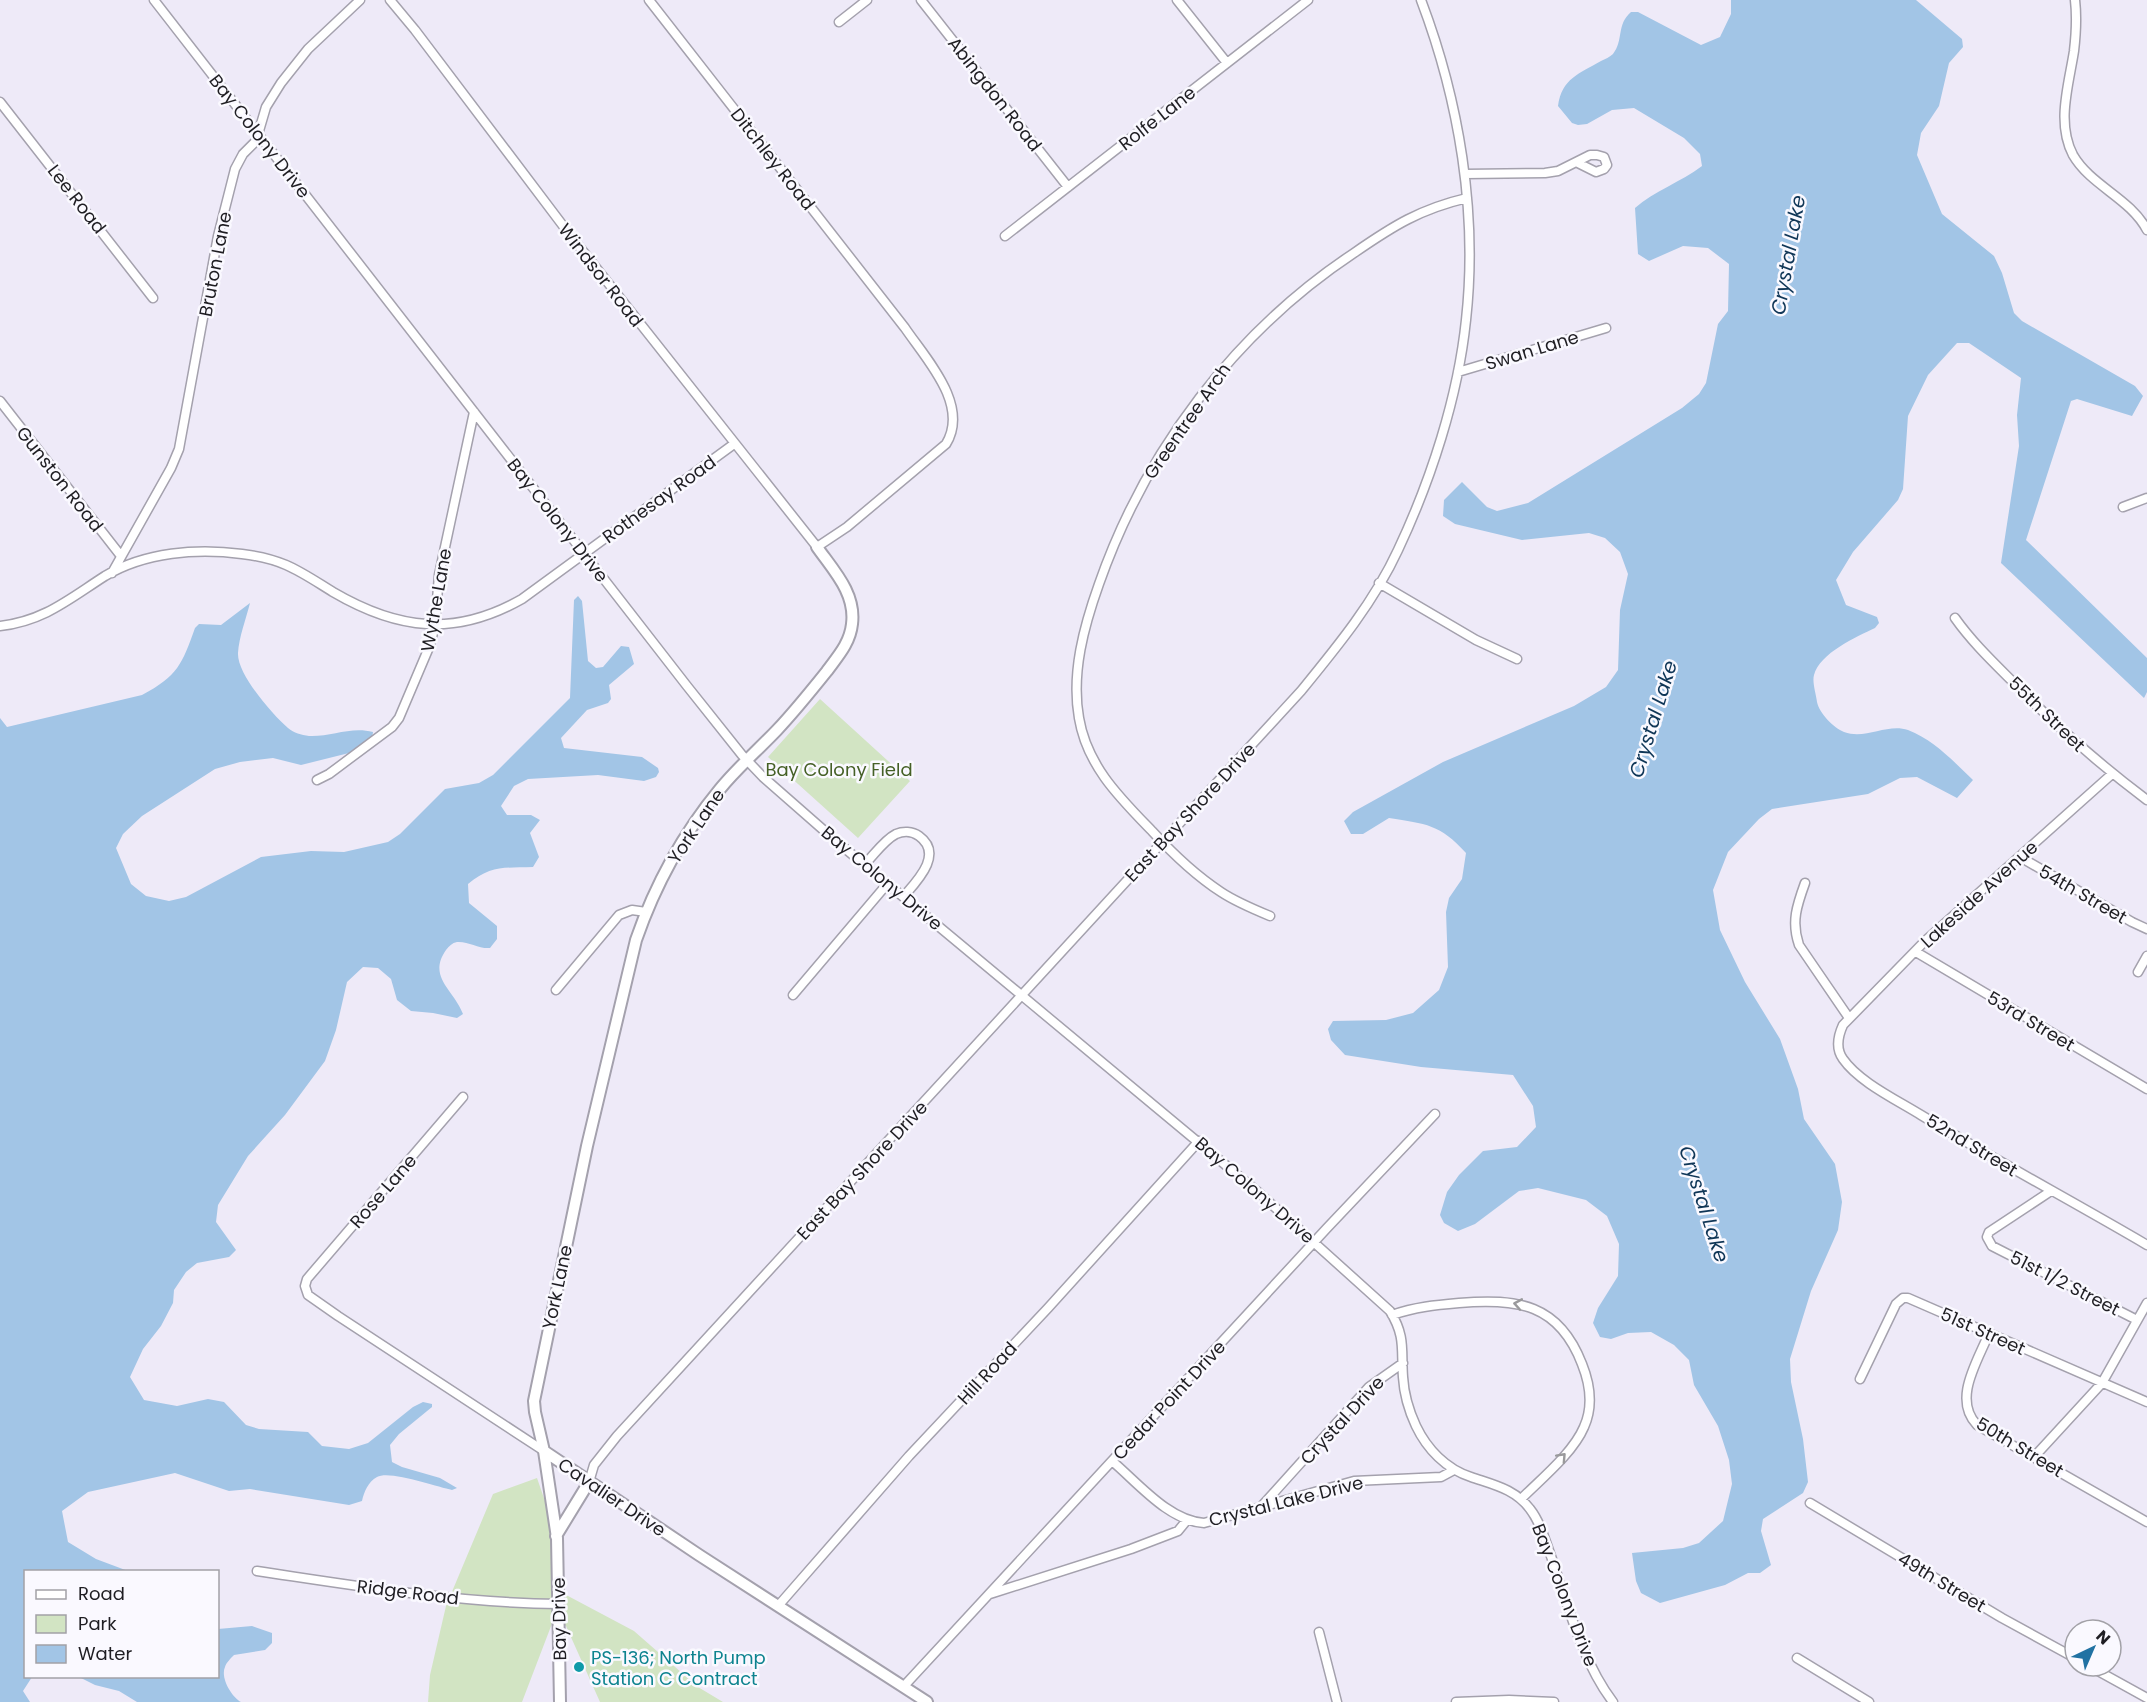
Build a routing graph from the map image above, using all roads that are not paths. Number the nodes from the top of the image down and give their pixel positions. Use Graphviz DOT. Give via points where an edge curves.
graph roads {
  1 [pos="154,0"];
  2 [pos="360,0"];
  3 [pos="390,0"];
  4 [pos="649,0"];
  5 [pos="867,0"];
  6 [pos="921,0"];
  7 [pos="1177,0"];
  8 [pos="1308,0"];
  9 [pos="1421,0"];
  10 [pos="2075,0"];
  11 [pos="839,22"];
  12 [pos="1227,63"];
  13 [pos="0,102"];
  14 [pos="258,134"];
  15 [pos="1576,162"];
  16 [pos="1465,174"];
  17 [pos="1068,187"];
  18 [pos="1467,198"];
  19 [pos="2147,230"];
  20 [pos="1005,236"];
  21 [pos="153,298"];
  22 [pos="1606,328"];
  23 [pos="1458,372"];
  24 [pos="0,401"];
  25 [pos="474,412"];
  26 [pos="734,444"];
  27 [pos="2147,498"];
  28 [pos="2123,507"];
  29 [pos="817,547"];
  30 [pos="584,553"];
  31 [pos="121,556"];
  32 [pos="111,573"];
  33 [pos="1379,583"];
  34 [pos="1955,618"];
  35 [pos="435,625"];
  36 [pos="0,626"];
  37 [pos="1517,659"];
  38 [pos="747,760"];
  39 [pos="2112,774"];
  40 [pos="317,780"];
  41 [pos="2147,800"];
  42 [pos="1162,842"];
  43 [pos="2020,857"];
  44 [pos="865,864"];
  45 [pos="888,883"];
  46 [pos="1805,883"];
  47 [pos="904,896"];
  48 [pos="646,912"];
  49 [pos="1270,916"];
  50 [pos="2147,929"];
  51 [pos="1916,951"];
  52 [pos="2147,956"];
  53 [pos="2138,972"];
  54 [pos="556,990"];
  55 [pos="793,994"];
  56 [pos="1021,994"];
  57 [pos="1849,1018"];
  58 [pos="2147,1089"];
  59 [pos="463,1096"];
  60 [pos="1435,1114"];
  61 [pos="1198,1141"];
  62 [pos="2051,1191"];
  63 [pos="1314,1242"];
  64 [pos="2147,1245"];
  65 [pos="305,1286"];
  66 [pos="2147,1303"];
  67 [pos="1392,1315"];
  68 [pos="2137,1320"];
  69 [pos="1989,1333"];
  70 [pos="1402,1363"];
  71 [pos="1860,1379"];
  72 [pos="2102,1383"];
  73 [pos="2147,1402"];
  74 [pos="544,1451"];
  75 [pos="2034,1457"];
  76 [pos="1112,1461"];
  77 [pos="1454,1470"];
  78 [pos="589,1482"];
  79 [pos="1521,1499"];
  80 [pos="1810,1503"];
  81 [pos="1260,1508"];
  82 [pos="1187,1520"];
  83 [pos="2147,1522"];
  84 [pos="556,1536"];
  85 [pos="257,1571"];
  86 [pos="988,1595"];
  87 [pos="559,1604"];
  88 [pos="778,1606"];
  89 [pos="1319,1632"];
  90 [pos="2063,1651"];
  91 [pos="1797,1658"];
  92 [pos="2111,1678"];
  93 [pos="904,1686"];
  94 [pos="2147,1698"];
  95 [pos="560,1702"];
  96 [pos="927,1702"];
  97 [pos="1337,1702"];
  98 [pos="1456,1702"];
  99 [pos="1554,1702"];
  100 [pos="1613,1702"];
  101 [pos="1869,1702"];
  1 -- 14 [label="street, Bay Colony Drive"];
  2 -- 14 [label="street, Bruton Lane" via="296,64 266,107"];
  3 -- 26 [label="street, Windsor Road"];
  4 -- 29 [label="street, Ditchley Road" via="897,318 948,394 954,420 951,436 940,451"];
  5 -- 11 [label="street"];
  6 -- 17 [label="street, Abingdon Road"];
  7 -- 12 [label="street"];
  8 -- 12 [label="street, Rolfe Lane"];
  9 -- 16 [label="street, East Bay Shore Drive" via="1441,58"];
  10 -- 19 [label="street" via="2074,48 2066,94 2068,141 2081,165 2134,212"];
  12 -- 17 [label="street, Rolfe Lane"];
  13 -- 21 [label="street, Lee Road"];
  14 -- 25 [label="street, Bay Colony Drive"];
  14 -- 31 [label="street, Bruton Lane" via="235,169 218,236 179,449"];
  15 -- 16 [label="street" via="1545,173"];
  16 -- 18 [label="street, East Bay Shore Drive"];
  17 -- 20 [label="street, Rolfe Lane"];
  18 -- 23 [label="street, East Bay Shore Drive" via="1467,319"];
  18 -- 42 [label="street, Greentree Arch" via="1440,204 1400,222 1334,266 1275,313 1202,394 1137,494 1094,598 1078,660 1077,705 1085,742 1099,771"];
  22 -- 23 [label="street, Swan Lane"];
  23 -- 33 [label="street, East Bay Shore Drive" via="1432,466 1398,551"];
  24 -- 31 [label="street, Gunston Road"];
  25 -- 30 [label="street, Bay Colony Drive"];
  25 -- 35 [label="street, Wythe Lane" via="439,575"];
  26 -- 29 [label="street, Windsor Road"];
  26 -- 30 [label="street, Rothesay Road"];
  27 -- 28 [label="street"];
  29 -- 38 [label="street, York Lane" via="848,594 853,617 849,637 815,686"];
  30 -- 35 [label="street, Rothesay Road" via="506,608 462,622"];
  30 -- 38 [label="street, Bay Colony Drive"];
  31 -- 32 [label="street, Bruton Lane"];
  32 -- 35 [label="street, Rothesay Road" via="151,558 197,551 264,557 304,572 368,611 415,624"];
  32 -- 36 [label="street" via="49,613"];
  33 -- 37 [label="street" via="1476,640"];
  33 -- 42 [label="street, East Bay Shore Drive" via="1339,645 1301,691"];
  34 -- 39 [label="street, 55th Street" via="2055,725"];
  35 -- 40 [label="street, Wythe Lane" via="423,665 399,718"];
  38 -- 44 [label="street, Bay Colony Drive"];
  38 -- 48 [label="street, York Lane" via="698,818"];
  39 -- 41 [label="street, 55th Street"];
  39 -- 43 [label="street, Lakeside Avenue"];
  42 -- 49 [label="street, Greentree Arch" via="1223,894"];
  42 -- 56 [label="street, East Bay Shore Drive"];
  43 -- 50 [label="street, 54th Street"];
  43 -- 51 [label="street, Lakeside Avenue"];
  44 -- 45 [label="street, Bay Colony Drive"];
  44 -- 47 [label="street" via="892,836 906,832 920,837 928,849 928,862"];
  45 -- 47 [label="street, Bay Colony Drive"];
  45 -- 55 [label="street"];
  46 -- 57 [label="street" via="1795,913 1799,945"];
  47 -- 56 [label="street, Bay Colony Drive"];
  48 -- 54 [label="street" via="632,910 619,915"];
  48 -- 74 [label="street, York Lane" via="587,1146 538,1381 535,1412"];
  51 -- 57 [label="street, Lakeside Avenue"];
  51 -- 58 [label="street, 53rd Street"];
  52 -- 53 [label="street"];
  56 -- 61 [label="street, Bay Colony Drive"];
  56 -- 78 [label="street, East Bay Shore Drive" via="616,1436 594,1465"];
  57 -- 62 [label="street, 52nd Street" via="1839,1032 1838,1047 1844,1060 1860,1075"];
  59 -- 65 [label="street, Rose Lane"];
  60 -- 63 [label="street, Cedar Point Drive"];
  61 -- 63 [label="street, Bay Colony Drive"];
  61 -- 88 [label="street, Hill Road" via="909,1456"];
  62 -- 64 [label="street, 52nd Street"];
  62 -- 68 [label="street, 51st 1/2 Street" via="1989,1232 1987,1237 1992,1246"];
  63 -- 67 [label="street, Bay Colony Drive"];
  63 -- 76 [label="street, Cedar Point Drive"];
  65 -- 74 [label="street, Cavalier Drive" via="309,1295 338,1316"];
  66 -- 68 [label="street"];
  67 -- 70 [label="street, Bay Colony Drive" via="1402,1339"];
  79 -- 67 [label="street, one-way" via="1578,1437 1587,1420 1589,1388 1572,1343 1553,1322 1527,1305 1483,1301 1429,1305"];
  68 -- 72 [label="street"];
  69 -- 71 [label="street, 51st Street" via="1903,1298 1896,1304"];
  69 -- 72 [label="street, 51st Street"];
  69 -- 75 [label="street, 50th Street" via="1967,1390 1967,1412 1977,1425"];
  70 -- 77 [label="street, Bay Colony Drive" via="1405,1394 1415,1424 1431,1450"];
  70 -- 81 [label="street, Crystal Drive" via="1369,1388"];
  72 -- 73 [label="street, 51st Street"];
  72 -- 75 [label="street"];
  74 -- 78 [label="street, Cavalier Drive"];
  74 -- 84 [label="street, Bay Drive"];
  75 -- 83 [label="street, 50th Street"];
  76 -- 82 [label="street"];
  76 -- 86 [label="street, Cedar Point Drive"];
  77 -- 79 [label="street, Bay Colony Drive" via="1508,1489"];
  77 -- 81 [label="street, Crystal Lake Drive" via="1441,1477 1354,1481"];
  78 -- 84 [label="street"];
  78 -- 88 [label="street, Cavalier Drive"];
  79 -- 100 [label="street, Bay Colony Drive" via="1541,1529 1588,1656"];
  80 -- 90 [label="street, 49th Street"];
  81 -- 82 [label="street, Crystal Lake Drive" via="1204,1523"];
  82 -- 86 [label="street, Crystal Lake Drive" via="1178,1531"];
  84 -- 87 [label="street, Bay Drive"];
  85 -- 87 [label="street, Ridge Road" via="476,1601"];
  86 -- 93 [label="street, Cedar Point Drive"];
  87 -- 95 [label="street, Bay Drive"];
  88 -- 93 [label="street, Cavalier Drive"];
  89 -- 97 [label="street"];
  91 -- 101 [label="street"];
  92 -- 94 [label="street"];
  93 -- 96 [label="street, Cavalier Drive"];
  98 -- 99 [label="street"];
}
